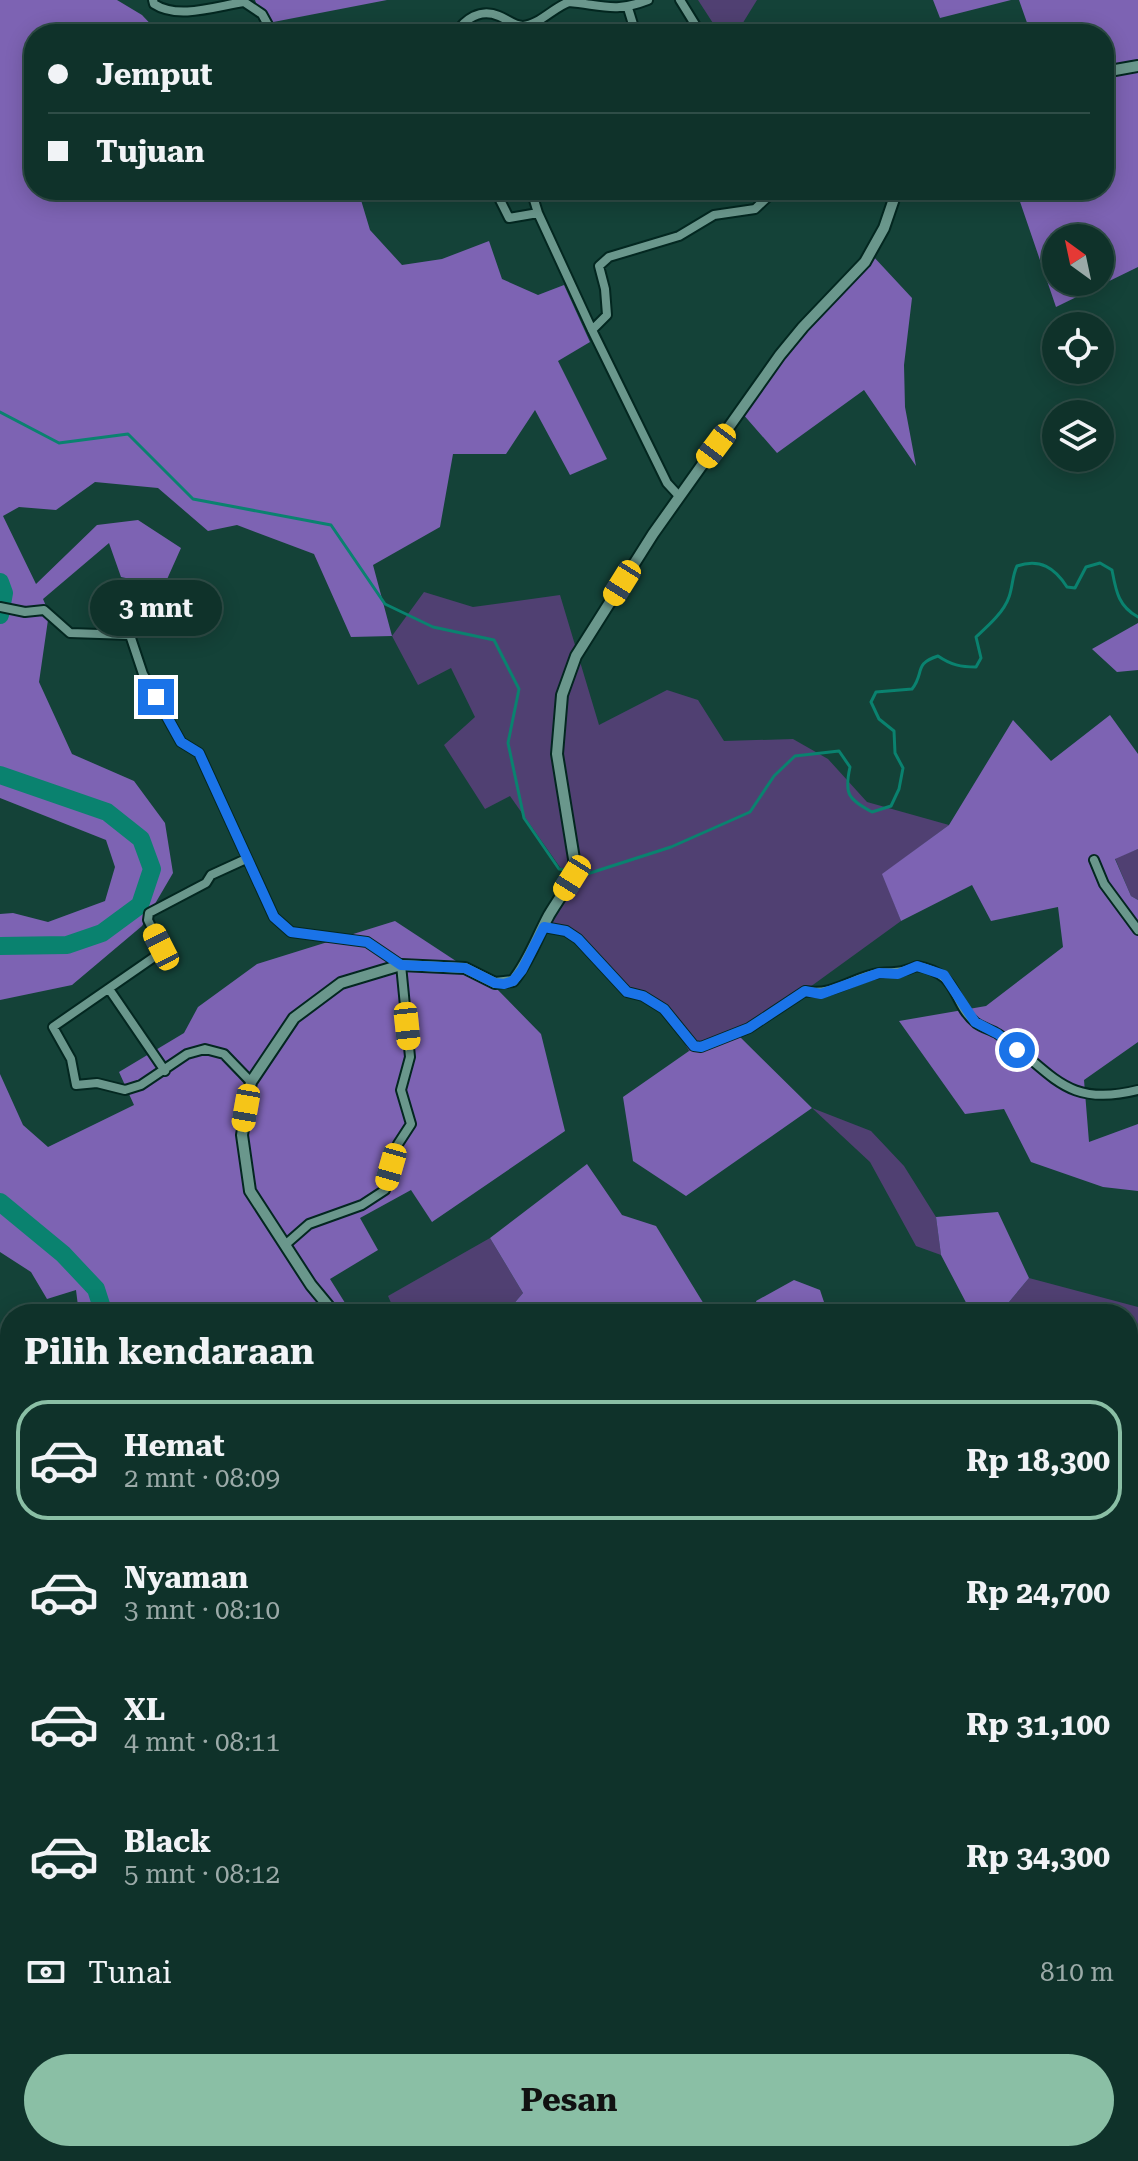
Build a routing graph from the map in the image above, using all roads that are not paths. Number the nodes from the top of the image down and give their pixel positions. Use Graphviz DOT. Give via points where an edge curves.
graph roads {
  1 [pos="153,0"];
  2 [pos="648,0"];
  3 [pos="680,0"];
  4 [pos="628,8"];
  5 [pos="268,24"];
  6 [pos="464,24"];
  7 [pos="513,24"];
  8 [pos="633,24"];
  9 [pos="695,24"];
  10 [pos="1138,66"];
  11 [pos="1114,70"];
  12 [pos="500,200"];
  13 [pos="534,200"];
  14 [pos="764,200"];
  15 [pos="894,200"];
  16 [pos="538,213"];
  17 [pos="592,330"];
  18 [pos="679,496"];
  19 [pos="4,608"];
  20 [pos="246,859"];
  21 [pos="1094,860"];
  22 [pos="544,927"];
  23 [pos="1138,930"];
  24 [pos="401,965"];
  25 [pos="109,989"];
  26 [pos="165,1071"];
  27 [pos="251,1082"];
  28 [pos="1138,1090"];
  29 [pos="285,1245"];
  30 [pos="327,1304"];
  1 -- 5 [label="street" via="176,12 244,2"];
  2 -- 4 [label="street"];
  3 -- 9 [label="street"];
  4 -- 7 [label="street" via="569,2 530,24"];
  4 -- 8 [label="street"];
  6 -- 7 [label="street" via="481,14"];
  10 -- 11 [label="street"];
  12 -- 16 [label="street" via="509,218"];
  13 -- 16 [label="street"];
  14 -- 17 [label="street" via="755,209 714,215 679,236 609,257 599,266 607,315"];
  15 -- 18 [label="street" via="865,262 780,355"];
  16 -- 17 [label="street"];
  17 -- 18 [label="street" via="667,483"];
  18 -- 22 [label="street" via="576,656 562,695 557,754 575,865"];
  19 -- 20 [label="street" via="44,610 70,633 130,635 143,674 181,742 199,753"];
  20 -- 24 [label="street" via="274,917 291,932 367,942"];
  20 -- 25 [label="street" via="149,913 160,953"];
  21 -- 23 [label="street" via="1104,884"];
  22 -- 24 [label="street" via="522,970 504,984 465,968"];
  22 -- 28 [label="street" via="578,939 627,992 664,1009 694,1046 749,1028 805,991 821,994 917,966 944,975 975,1022 998,1034 1056,1083 1084,1094"];
  24 -- 27 [label="street" via="341,983 294,1018"];
  24 -- 29 [label="street" via="410,1057 401,1090 411,1124 398,1144 385,1190 362,1205 309,1224"];
  25 -- 26 [label="street"];
  25 -- 26 [label="street" via="53,1027 71,1059 76,1085 97,1083 125,1090"];
  26 -- 27 [label="street" via="187,1054 205,1049 224,1054"];
  27 -- 29 [label="street" via="242,1135 250,1191"];
  29 -- 30 [label="street"];
}
